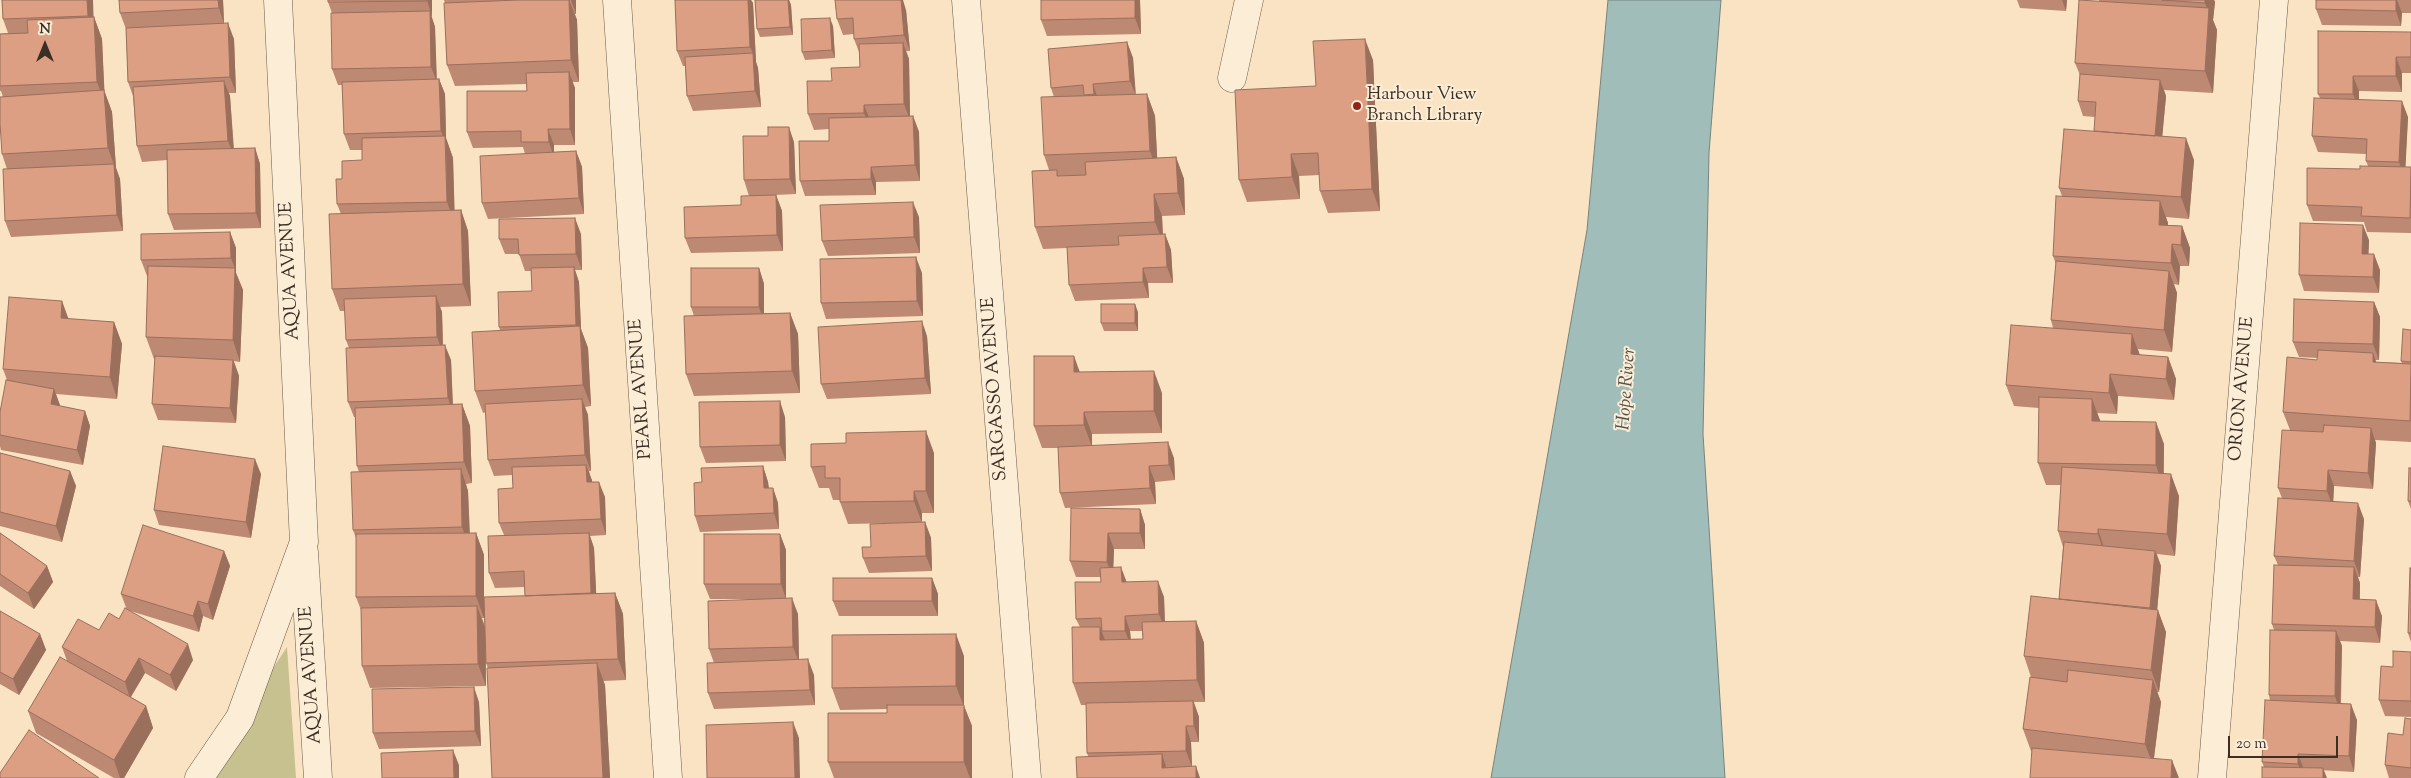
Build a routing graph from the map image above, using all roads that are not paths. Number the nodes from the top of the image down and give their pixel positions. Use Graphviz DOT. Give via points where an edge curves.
graph roads {
  1 [pos="278,0"];
  2 [pos="617,0"];
  3 [pos="966,0"];
  4 [pos="1249,0"];
  5 [pos="2274,0"];
  6 [pos="1232,78"];
  7 [pos="304,542"];
  8 [pos="198,778"];
  9 [pos="318,778"];
  10 [pos="668,778"];
  11 [pos="1027,778"];
  12 [pos="2212,778"];
  1 -- 7 [label="street, AQUA AVENUE"];
  2 -- 10 [label="street, PEARL AVENUE"];
  3 -- 11 [label="street, SARGASSO AVENUE"];
  4 -- 6 [label="street"];
  5 -- 12 [label="street, ORION AVENUE"];
  7 -- 8 [label="street, AQUA AVENUE" via="240,718"];
  7 -- 9 [label="street, AQUA AVENUE"];
}
